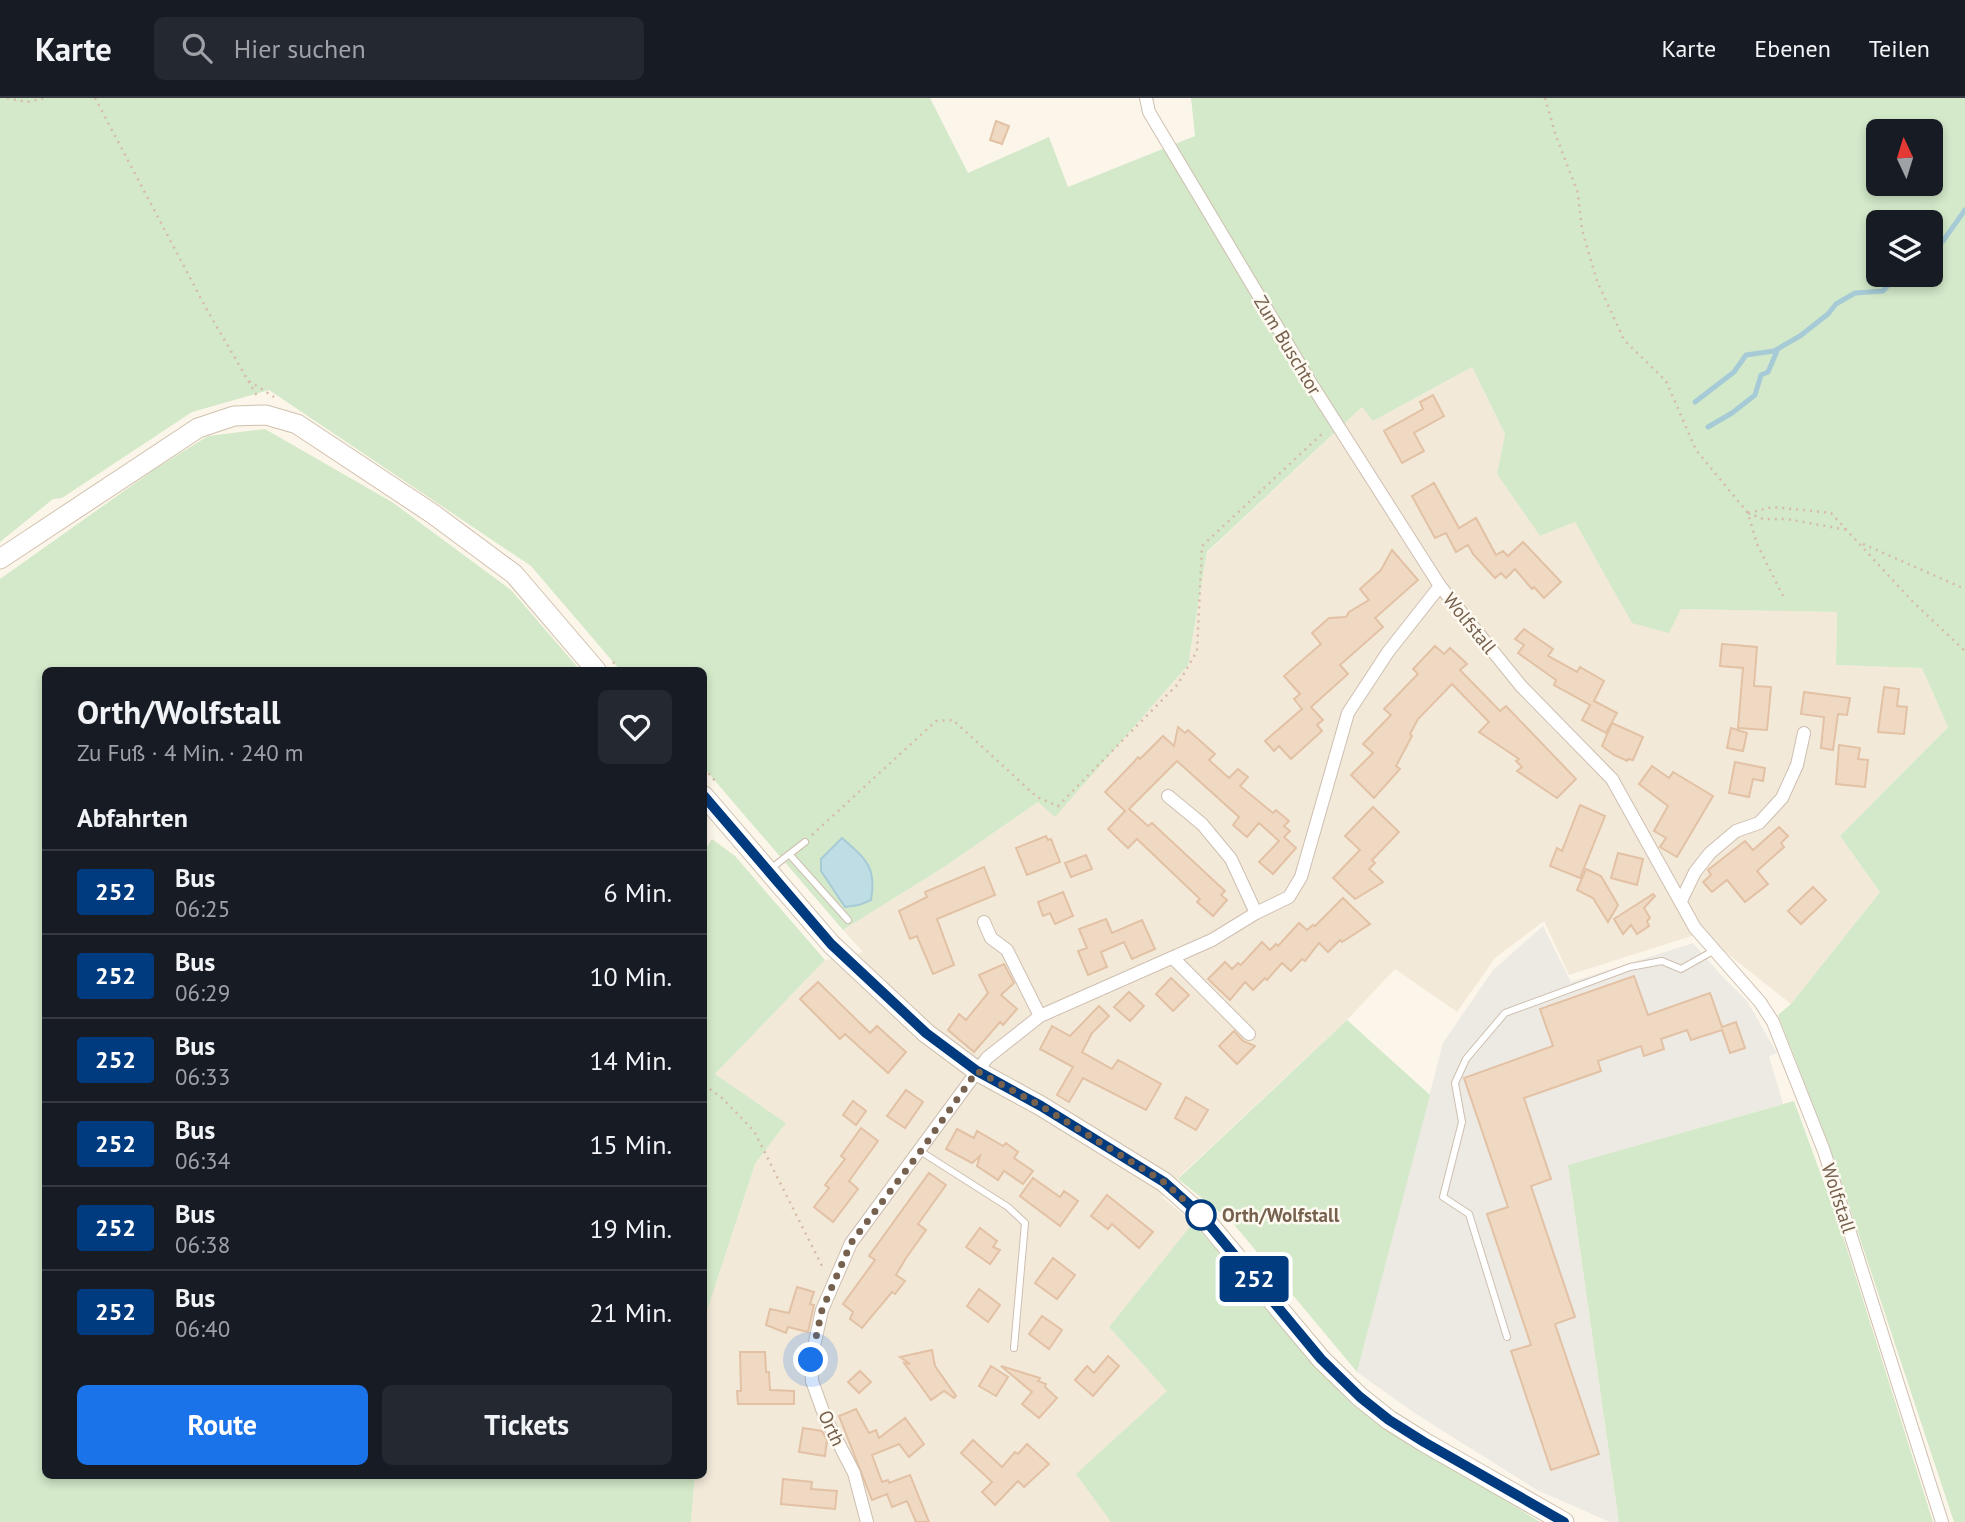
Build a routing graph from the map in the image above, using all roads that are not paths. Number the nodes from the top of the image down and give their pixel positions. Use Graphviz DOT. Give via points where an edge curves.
graph roads {
  1 [pos="1146,98"];
  2 [pos="0,559"];
  3 [pos="1440,586"];
  4 [pos="593,667"];
  5 [pos="1804,733"];
  6 [pos="1168,796"];
  7 [pos="707,800"];
  8 [pos="805,842"];
  9 [pos="790,855"];
  10 [pos="768,871"];
  11 [pos="1681,901"];
  12 [pos="1256,913"];
  13 [pos="848,920"];
  14 [pos="984,922"];
  15 [pos="1713,951"];
  16 [pos="1173,958"];
  17 [pos="1040,1016"];
  18 [pos="1249,1034"];
  19 [pos="977,1071"];
  20 [pos="920,1152"];
  21 [pos="1507,1336"];
  22 [pos="1014,1348"];
  23 [pos="867,1522"];
  24 [pos="1564,1522"];
  25 [pos="1942,1522"];
  1 -- 3 [label="street, Zum Buschtor" via="1149,112 1335,421"];
  2 -- 4 [label="main road" via="198,428 234,416 266,415 297,424 433,514 514,575"];
  3 -- 11 [label="street, Wolfstall" via="1521,686 1612,779"];
  3 -- 12 [label="street, Wolfstall" via="1348,713 1301,877 1289,897"];
  5 -- 11 [label="street" via="1797,765 1782,798 1759,823 1736,831 1710,853"];
  6 -- 12 [label="street" via="1202,824 1231,859"];
  7 -- 10 [label="main road"];
  8 -- 9 [label="lane"];
  9 -- 10 [label="lane"];
  9 -- 13 [label="lane"];
  10 -- 19 [label="main road" via="879,991"];
  11 -- 15 [label="street, Wolfstall"];
  12 -- 16 [label="street, Wolfstall"];
  14 -- 17 [label="street" via="991,938 1007,950"];
  15 -- 21 [label="lane" via="1681,969 1662,961 1630,967 1505,1013 1466,1059 1455,1083 1462,1122 1443,1197 1469,1214"];
  15 -- 25 [label="street, Wolfstall" via="1760,1002 1784,1047 1824,1151"];
  16 -- 17 [label="street, Wolfstall"];
  16 -- 18 [label="street"];
  17 -- 19 [label="street, Wolfstall"];
  19 -- 20 [label="street, Orth"];
  19 -- 24 [label="main road" via="1164,1182 1201,1215 1321,1359 1360,1397 1424,1442"];
  20 -- 22 [label="lane" via="1008,1207 1025,1223"];
  20 -- 23 [label="street, Orth" via="851,1243 822,1310 811,1360 811,1381 854,1473"];
}
